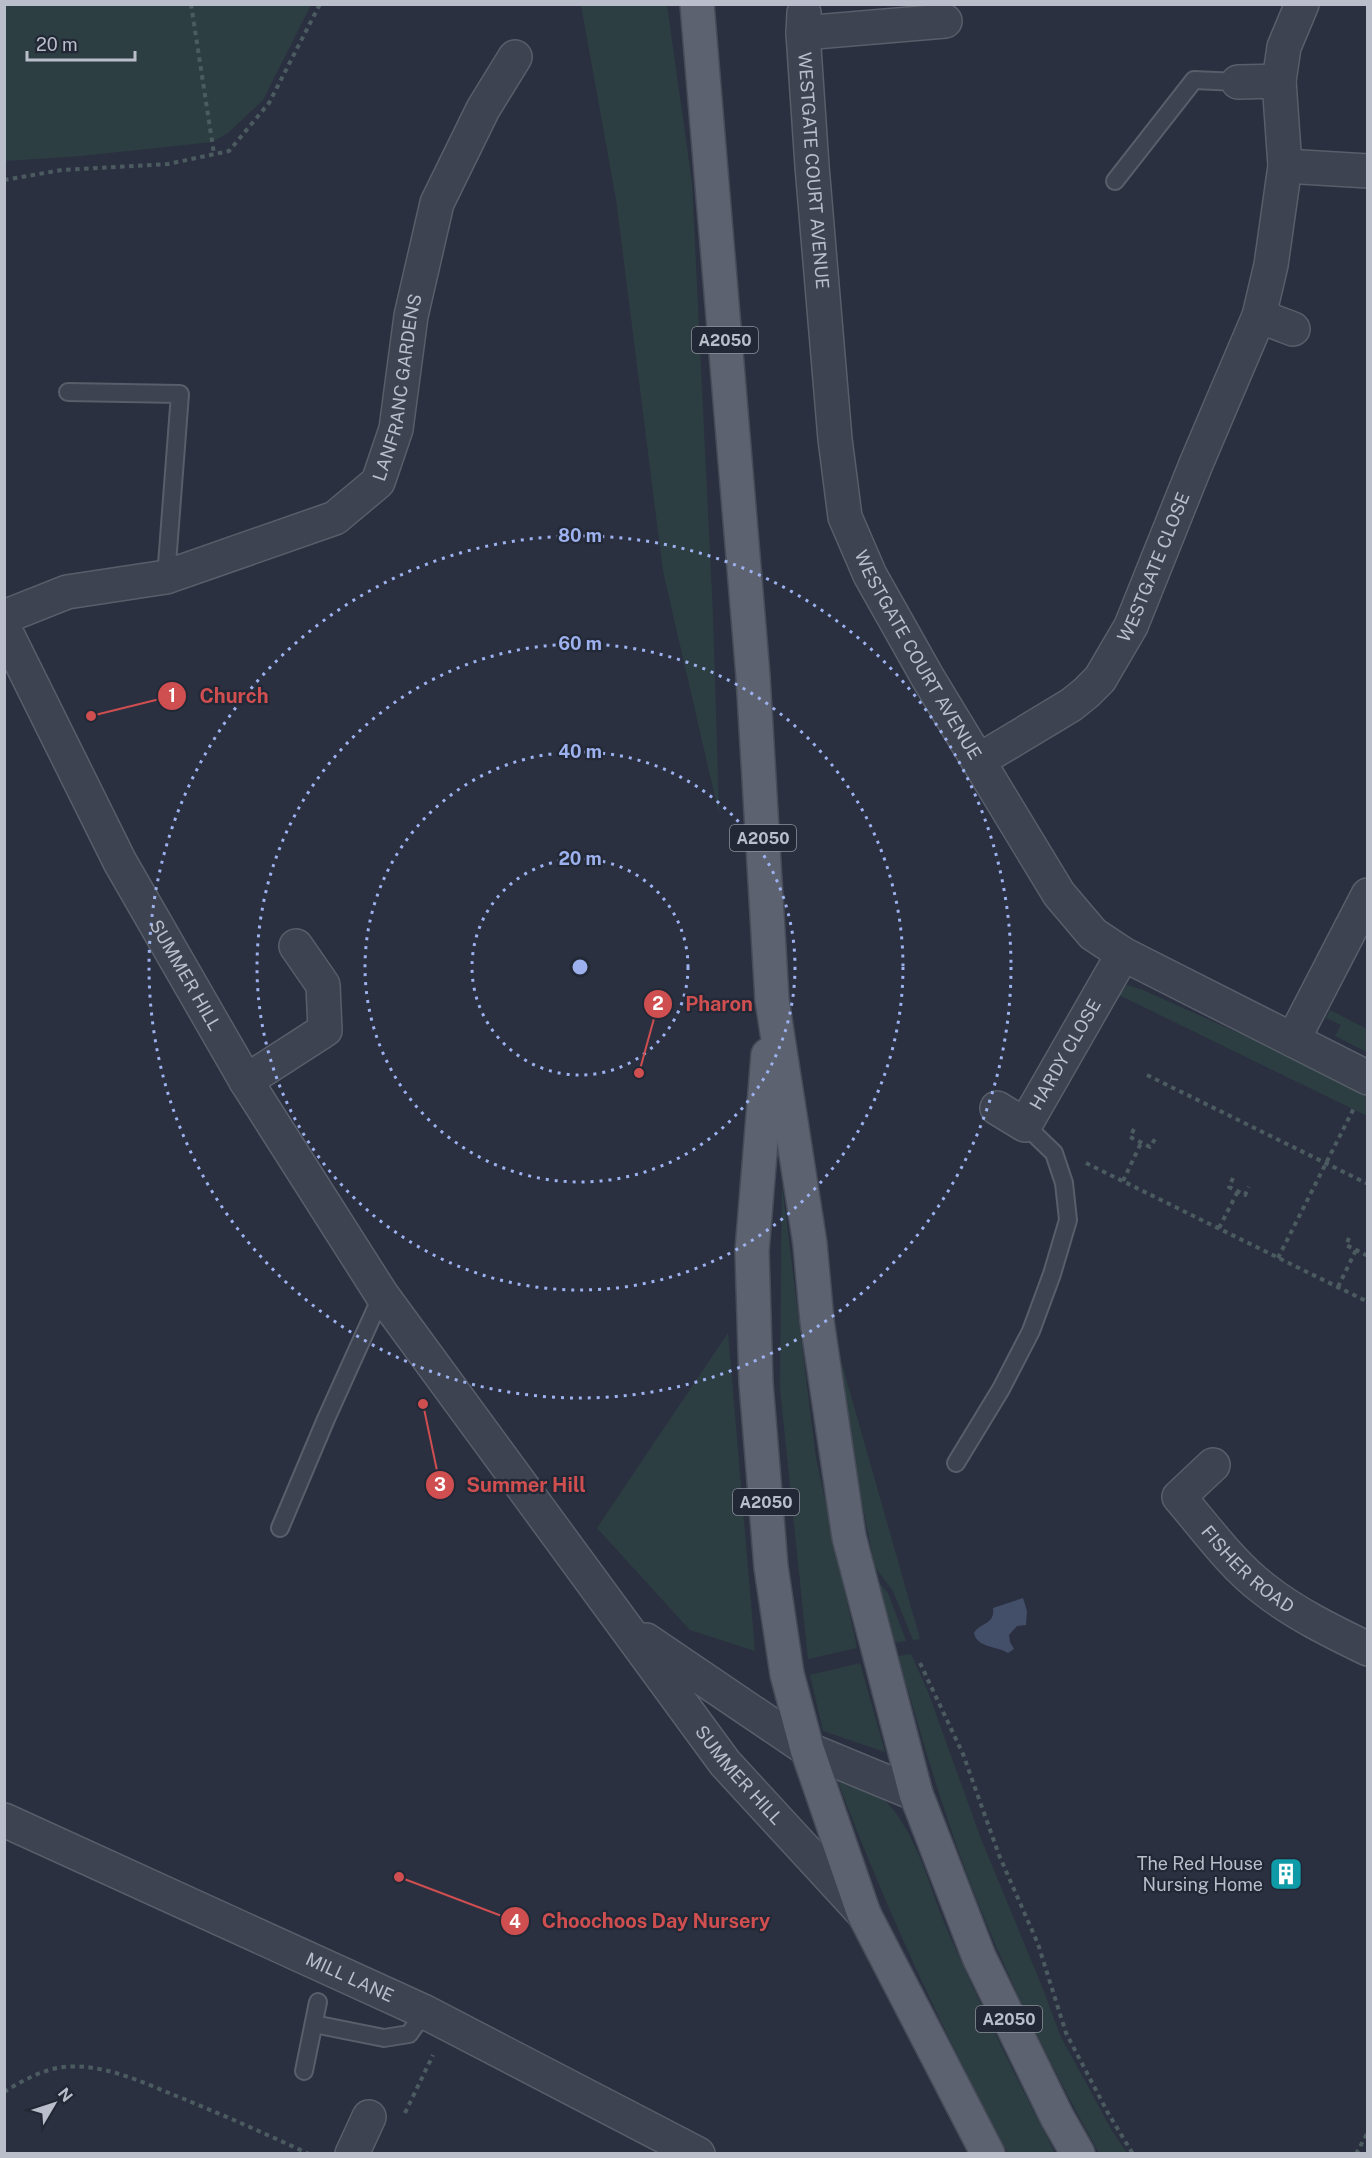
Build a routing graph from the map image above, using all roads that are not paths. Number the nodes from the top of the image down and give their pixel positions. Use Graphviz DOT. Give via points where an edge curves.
graph roads {
  1 [pos="697,4"];
  2 [pos="1302,4"];
  3 [pos="945,21"];
  4 [pos="515,57"];
  5 [pos="1279,81"];
  6 [pos="1238,82"];
  7 [pos="1285,166"];
  8 [pos="1368,171"];
  9 [pos="1115,181"];
  10 [pos="1259,316"];
  11 [pos="1293,329"];
  12 [pos="68,392"];
  13 [pos="166,577"];
  14 [pos="4,617"];
  15 [pos="4,628"];
  16 [pos="978,761"];
  17 [pos="1368,895"];
  18 [pos="296,946"];
  19 [pos="1123,954"];
  20 [pos="772,1000"];
  21 [pos="1293,1040"];
  22 [pos="246,1081"];
  23 [pos="1361,1092"];
  24 [pos="997,1108"];
  25 [pos="1025,1125"];
  26 [pos="382,1295"];
  27 [pos="956,1463"];
  28 [pos="1213,1465"];
  29 [pos="280,1528"];
  30 [pos="627,1628"];
  31 [pos="1368,1649"];
  32 [pos="807,1749"];
  33 [pos="916,1794"];
  34 [pos="4,1820"];
  35 [pos="864,1914"];
  36 [pos="318,2002"];
  37 [pos="439,2019"];
  38 [pos="314,2024"];
  39 [pos="304,2071"];
  40 [pos="369,2117"];
  41 [pos="690,2152"];
  42 [pos="352,2154"];
  43 [pos="988,2154"];
  44 [pos="1078,2154"];
  1 -- 20 [label="main road, A2050" via="753,676"];
  2 -- 5 [label="street, WESTGATE CLOSE" via="1284,47"];
  3 -- 16 [label="street, WESTGATE COURT AVENUE" via="803,23 834,428 845,517 870,575"];
  4 -- 13 [label="street, LANFRANC GARDENS" via="483,110 437,202 411,316 396,429 378,482 335,518"];
  5 -- 6 [label="street"];
  5 -- 7 [label="street, WESTGATE CLOSE"];
  6 -- 9 [label="lane" via="1194,80"];
  7 -- 8 [label="street"];
  7 -- 10 [label="street, WESTGATE CLOSE" via="1271,265"];
  10 -- 11 [label="street"];
  10 -- 16 [label="street, WESTGATE CLOSE" via="1131,627 1100,679 1071,705"];
  12 -- 13 [label="lane" via="180,394"];
  13 -- 14 [label="street, LANFRANC GARDENS" via="67,592"];
  15 -- 22 [label="street, SUMMER HILL" via="120,862"];
  16 -- 19 [label="street, WESTGATE COURT AVENUE" via="1059,894 1093,934"];
  17 -- 21 [label="street"];
  18 -- 22 [label="street" via="323,985 325,1030"];
  19 -- 21 [label="street, WESTGATE COURT AVENUE"];
  19 -- 25 [label="street, HARDY CLOSE"];
  20 -- 32 [label="main road, A2050" via="752,1251 756,1383 771,1567 787,1674"];
  20 -- 33 [label="main road, A2050" via="849,1537"];
  21 -- 23 [label="street, WESTGATE COURT AVENUE"];
  22 -- 26 [label="street, SUMMER HILL"];
  24 -- 25 [label="street, HARDY CLOSE"];
  25 -- 27 [label="lane" via="1054,1152 1064,1183 1068,1220 1031,1331"];
  26 -- 29 [label="lane"];
  26 -- 30 [label="street, SUMMER HILL"];
  28 -- 31 [label="street, FISHER ROAD" via="1179,1497 1264,1589"];
  30 -- 32 [label="street, SUMMER HILL"];
  30 -- 35 [label="street, SUMMER HILL" via="725,1763"];
  32 -- 33 [label="street, SUMMER HILL"];
  32 -- 35 [label="main road, A2050"];
  33 -- 44 [label="main road, A2050" via="979,1957"];
  34 -- 37 [label="street, MILL LANE"];
  35 -- 43 [label="main road, A2050"];
  36 -- 38 [label="lane"];
  37 -- 38 [label="lane" via="410,2034 384,2038"];
  37 -- 41 [label="street, MILL LANE"];
  38 -- 39 [label="lane"];
  40 -- 42 [label="street"];
}
